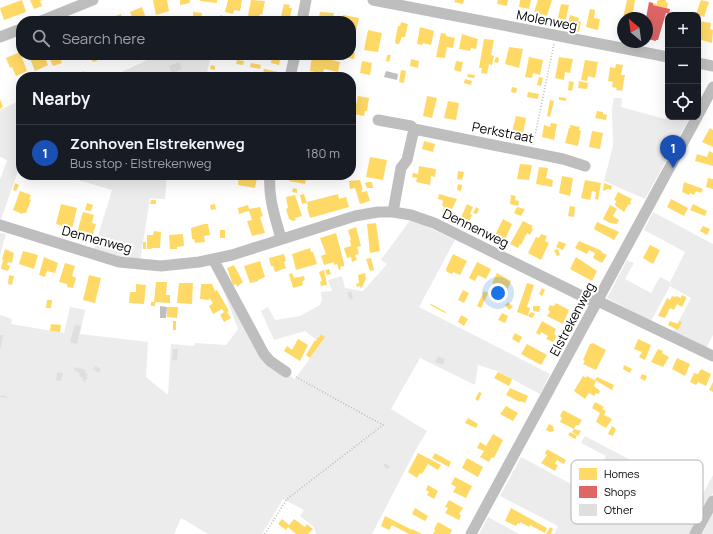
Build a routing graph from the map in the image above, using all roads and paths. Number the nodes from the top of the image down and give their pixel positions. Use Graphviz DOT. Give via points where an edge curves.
graph roads {
  1 [pos="93,0"];
  2 [pos="306,0"];
  3 [pos="373,0"];
  4 [pos="398,2"];
  5 [pos="53,16"];
  6 [pos="303,16"];
  7 [pos="16,31"];
  8 [pos="555,36"];
  9 [pos="0,37"];
  10 [pos="665,57"];
  11 [pos="294,60"];
  12 [pos="701,64"];
  13 [pos="713,66"];
  14 [pos="291,72"];
  15 [pos="713,87"];
  16 [pos="701,110"];
  17 [pos="378,120"];
  18 [pos="696,120"];
  19 [pos="414,129"];
  20 [pos="532,152"];
  21 [pos="585,166"];
  22 [pos="270,180"];
  23 [pos="393,212"];
  24 [pos="0,225"];
  25 [pos="281,238"];
  26 [pos="213,259"];
  27 [pos="597,302"];
  28 [pos="713,356"];
  29 [pos="286,372"];
  30 [pos="713,500"];
  31 [pos="703,519"];
  32 [pos="700,524"];
  33 [pos="265,534"];
  34 [pos="471,534"];
  35 [pos="695,534"];
  1 -- 5 [label="street"];
  2 -- 6 [label="street"];
  3 -- 4 [label="street, Molenweg"];
  4 -- 8 [label="street, Molenweg"];
  7 -- 9 [label="street"];
  8 -- 10 [label="street, Molenweg"];
  8 -- 20 [label="path"];
  11 -- 14 [label="street"];
  12 -- 13 [label="street"];
  15 -- 16 [label="street, Elstrekenweg"];
  17 -- 19 [label="street, Perkstraat" via="411,126"];
  18 -- 27 [label="street, Elstrekenweg"];
  19 -- 20 [label="street, Perkstraat"];
  19 -- 23 [label="street" via="407,160 401,168"];
  20 -- 21 [label="street, Perkstraat"];
  22 -- 25 [label="street" via="270,200"];
  23 -- 25 [label="street, Dennenweg" via="355,216"];
  23 -- 27 [label="street, Dennenweg" via="434,223"];
  24 -- 26 [label="street, Dennenweg" via="119,262 161,266"];
  25 -- 26 [label="street, Dennenweg"];
  26 -- 29 [label="street" via="264,354"];
  27 -- 28 [label="street, Dennenweg"];
  27 -- 34 [label="street, Elstrekenweg"];
  29 -- 33 [label="path" via="383,425 287,499"];
  30 -- 31 [label="street"];
  32 -- 35 [label="street"];
}
